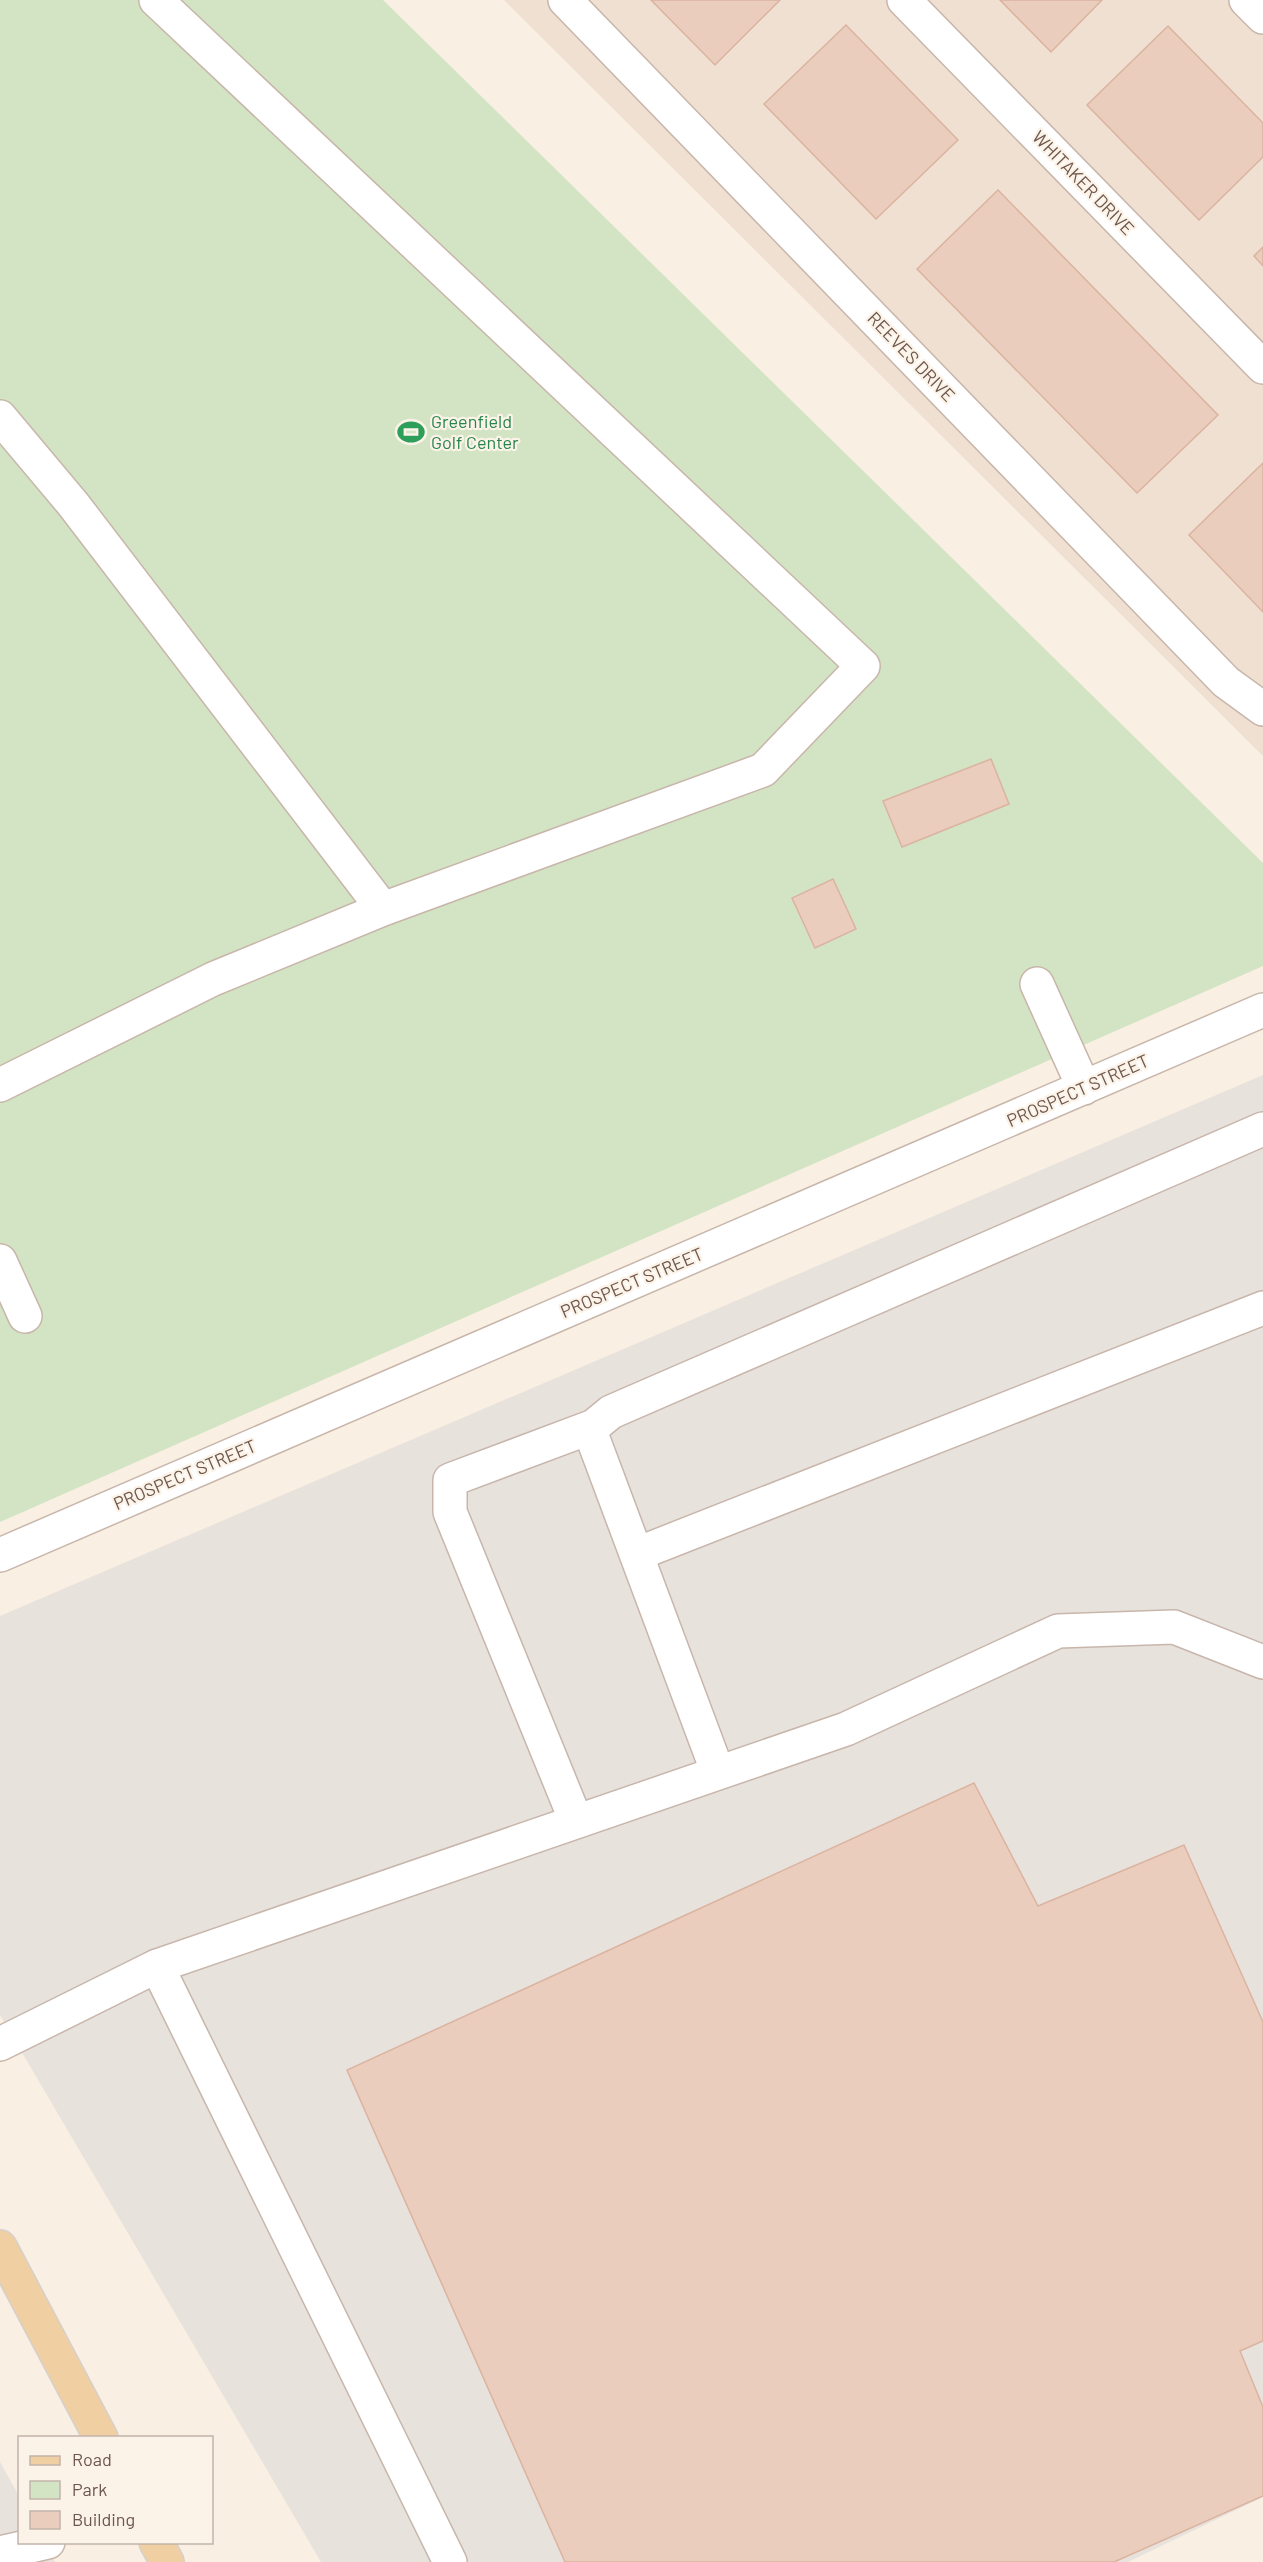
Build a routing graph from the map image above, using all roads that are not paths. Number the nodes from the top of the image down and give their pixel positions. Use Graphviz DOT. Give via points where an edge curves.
graph roads {
  1 [pos="156,0"];
  2 [pos="565,0"];
  3 [pos="904,0"];
  4 [pos="1246,0"];
  5 [pos="1263,18"];
  6 [pos="1263,367"];
  7 [pos="0,417"];
  8 [pos="1263,709"];
  9 [pos="383,909"];
  10 [pos="1037,984"];
  11 [pos="1263,1010"];
  12 [pos="0,1085"];
  13 [pos="1084,1088"];
  14 [pos="1263,1129"];
  15 [pos="0,1261"];
  16 [pos="1263,1308"];
  17 [pos="25,1316"];
  18 [pos="594,1426"];
  19 [pos="637,1554"];
  20 [pos="0,1555"];
  21 [pos="1263,1662"];
  22 [pos="718,1773"];
  23 [pos="576,1821"];
  24 [pos="157,1966"];
  25 [pos="0,2044"];
  26 [pos="0,2247"];
  27 [pos="100,2436"];
  28 [pos="39,2544"];
  29 [pos="157,2544"];
  30 [pos="0,2553"];
  31 [pos="167,2562"];
  32 [pos="450,2562"];
  1 -- 9 [label="street" via="863,666 763,770"];
  2 -- 8 [label="street, REEVES DRIVE" via="1226,682"];
  3 -- 6 [label="street, WHITAKER DRIVE"];
  4 -- 5 [label="street"];
  7 -- 9 [label="street" via="73,504"];
  9 -- 12 [label="street" via="213,979"];
  10 -- 13 [label="street"];
  11 -- 13 [label="street, PROSPECT STREET"];
  13 -- 20 [label="street, PROSPECT STREET"];
  14 -- 18 [label="street" via="611,1412"];
  15 -- 17 [label="street"];
  16 -- 19 [label="street"];
  18 -- 19 [label="street" via="592,1437"];
  18 -- 23 [label="street" via="450,1480 450,1512"];
  19 -- 22 [label="street"];
  21 -- 22 [label="street" via="1174,1627 1058,1630 846,1729"];
  22 -- 23 [label="street"];
  23 -- 24 [label="street"];
  24 -- 25 [label="street"];
  24 -- 32 [label="street"];
  26 -- 27 [label="main road"];
  28 -- 30 [label="street"];
  29 -- 31 [label="main road"];
}
